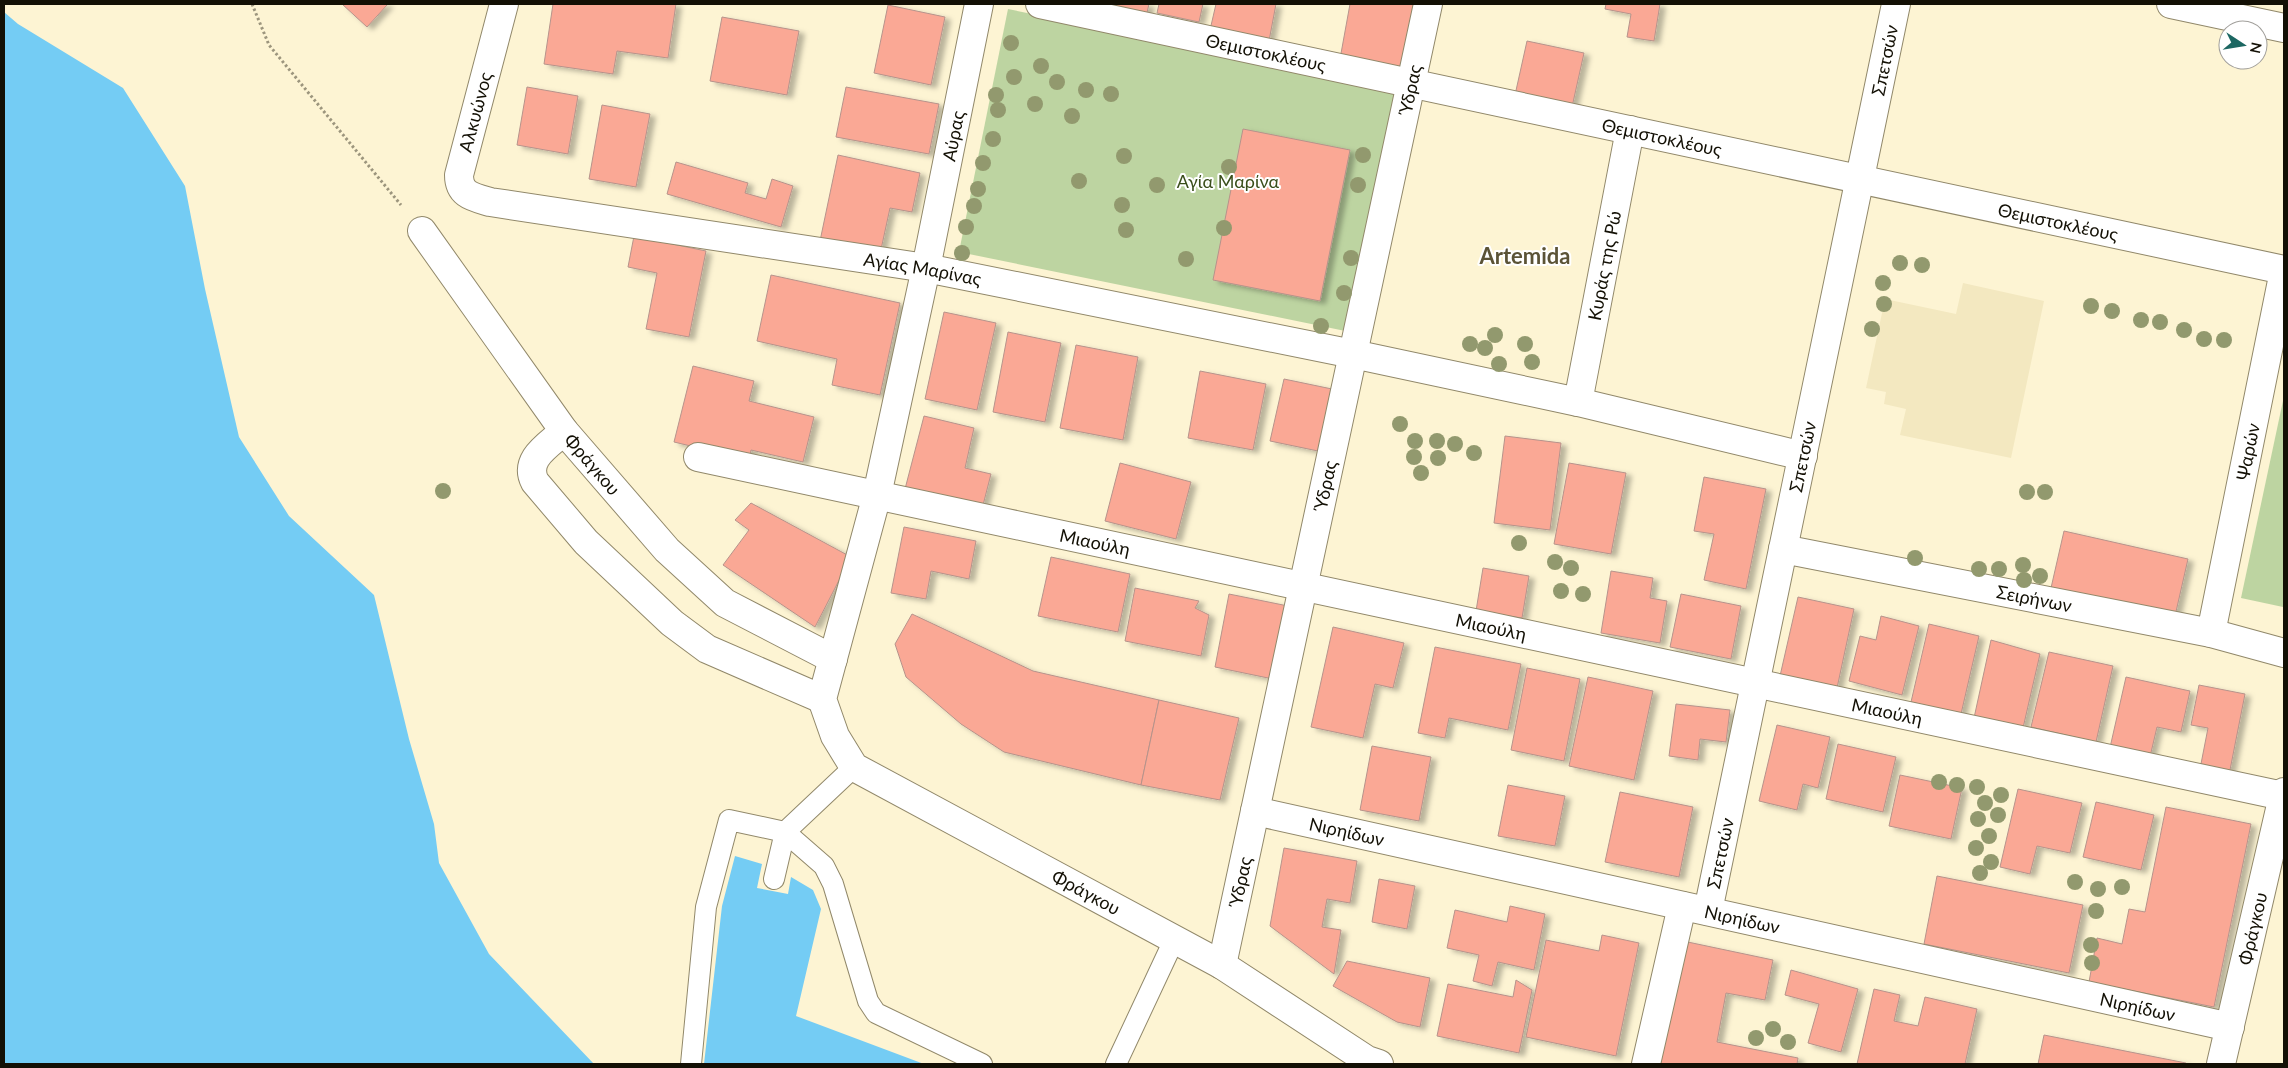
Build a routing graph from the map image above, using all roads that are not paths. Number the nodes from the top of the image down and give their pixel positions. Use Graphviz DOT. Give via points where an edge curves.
graph roads {
  1 [pos="504,4"];
  2 [pos="979,4"];
  3 [pos="1040,4"];
  4 [pos="1428,4"];
  5 [pos="1896,4"];
  6 [pos="2171,4"];
  7 [pos="2284,28"];
  8 [pos="1411,84"];
  9 [pos="1630,130"];
  10 [pos="1860,179"];
  11 [pos="490,202"];
  12 [pos="422,231"];
  13 [pos="926,268"];
  14 [pos="2284,270"];
  15 [pos="1353,354"];
  16 [pos="1578,402"];
  17 [pos="564,431"];
  18 [pos="1803,456"];
  19 [pos="698,457"];
  20 [pos="877,496"];
  21 [pos="1783,549"];
  22 [pos="1303,587"];
  23 [pos="2211,632"];
  24 [pos="2284,653"];
  25 [pos="833,659"];
  26 [pos="1755,683"];
  27 [pos="822,698"];
  28 [pos="854,767"];
  29 [pos="2284,794"];
  30 [pos="1255,811"];
  31 [pos="785,832"];
  32 [pos="774,879"];
  33 [pos="1695,908"];
  34 [pos="1175,938"];
  35 [pos="1222,965"];
  36 [pos="2230,1027"];
  37 [pos="691,1064"];
  38 [pos="982,1064"];
  39 [pos="1116,1064"];
  40 [pos="1380,1064"];
  41 [pos="1646,1064"];
  42 [pos="2221,1064"];
  1 -- 11 [label="street, Αλκυώνος" via="459,175 463,192"];
  2 -- 13 [label="street, Αύρας"];
  3 -- 8 [label="street, Θεμιστοκλέους"];
  4 -- 8 [label="street, Ύδρας"];
  5 -- 10 [label="street, Σπετσών"];
  6 -- 7 [label="street"];
  8 -- 9 [label="street, Θεμιστοκλέους"];
  8 -- 15 [label="street, Ύδρας"];
  9 -- 10 [label="street, Θεμιστοκλέους"];
  9 -- 16 [label="street, Κυράς της Ρώ"];
  10 -- 14 [label="street, Θεμιστοκλέους"];
  10 -- 18 [label="street, Σπετσών"];
  11 -- 13 [label="street, Αγίας Μαρίνας"];
  12 -- 17 [label="street"];
  13 -- 15 [label="street, Αγίας Μαρίνας"];
  13 -- 20 [label="street, Αύρας"];
  14 -- 23 [label="street, Ψαρών"];
  15 -- 16 [label="street, Αγίας Μαρίνας"];
  15 -- 22 [label="street, Ύδρας"];
  16 -- 18 [label="street, Αγίας Μαρίνας"];
  17 -- 25 [label="street, Φράγκου" via="668,550 725,603"];
  17 -- 27 [label="street, Φράγκου" via="536,457 531,465 531,474 586,542 672,623 707,649"];
  18 -- 21 [label="street, Σπετσών"];
  19 -- 20 [label="street, Μιαούλη"];
  20 -- 22 [label="street, Μιαούλη"];
  20 -- 25 [label="street, Αύρας"];
  21 -- 23 [label="street, Σειρήνων"];
  21 -- 26 [label="street, Σπετσών"];
  22 -- 26 [label="street, Μιαούλη"];
  22 -- 30 [label="street, Ύδρας"];
  23 -- 24 [label="street, Σειρήνων"];
  25 -- 27 [label="street"];
  26 -- 29 [label="street, Μιαούλη"];
  26 -- 33 [label="street, Σπετσών"];
  27 -- 28 [label="street" via="835,736"];
  28 -- 31 [label="lane"];
  28 -- 34 [label="street, Φράγκου"];
  29 -- 36 [label="street, Φράγκου"];
  30 -- 33 [label="street, Νιρηίδων"];
  30 -- 35 [label="street, Ύδρας"];
  31 -- 32 [label="lane"];
  31 -- 37 [label="lane" via="729,820 706,907"];
  31 -- 38 [label="lane" via="829,874 873,1010"];
  33 -- 36 [label="street, Νιρηίδων"];
  33 -- 41 [label="street, Σπετσών"];
  34 -- 35 [label="street, Φράγκου"];
  34 -- 39 [label="lane"];
  35 -- 40 [label="street, Φράγκου" via="1367,1060"];
  36 -- 42 [label="street, Φράγκου"];
}
